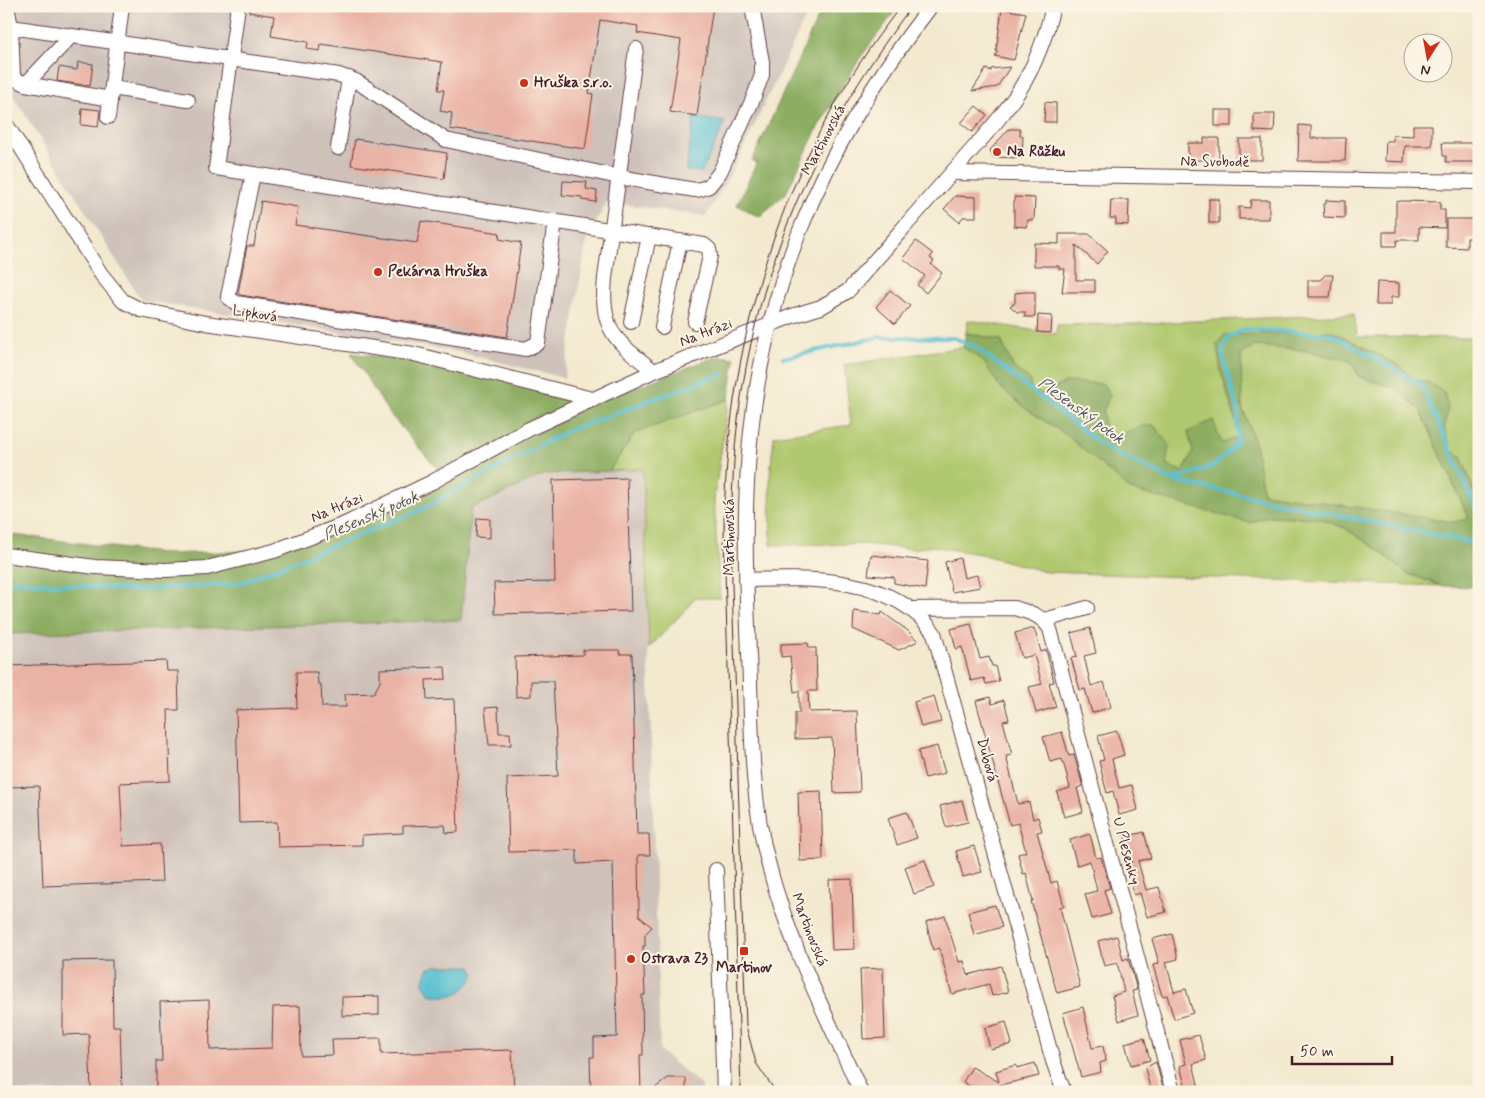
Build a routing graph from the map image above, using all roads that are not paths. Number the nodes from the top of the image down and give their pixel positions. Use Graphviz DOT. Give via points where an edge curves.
graph roads {
  1 [pos="7,6"];
  2 [pos="122,6"];
  3 [pos="238,6"];
  4 [pos="752,6"];
  5 [pos="931,6"];
  6 [pos="1053,6"];
  7 [pos="12,27"];
  8 [pos="71,36"];
  9 [pos="117,42"];
  10 [pos="636,49"];
  11 [pos="231,59"];
  12 [pos="349,78"];
  13 [pos="26,84"];
  14 [pos="111,94"];
  15 [pos="188,100"];
  16 [pos="108,117"];
  17 [pos="6,124"];
  18 [pos="338,148"];
  19 [pos="952,173"];
  20 [pos="253,174"];
  21 [pos="618,177"];
  22 [pos="1479,182"];
  23 [pos="555,221"];
  24 [pos="611,230"];
  25 [pos="649,236"];
  26 [pos="680,241"];
  27 [pos="631,322"];
  28 [pos="695,322"];
  29 [pos="769,326"];
  30 [pos="662,327"];
  31 [pos="654,371"];
  32 [pos="592,399"];
  33 [pos="6,555"];
  34 [pos="746,580"];
  35 [pos="1087,608"];
  36 [pos="910,609"];
  37 [pos="1045,620"];
  38 [pos="716,870"];
  39 [pos="724,1092"];
  40 [pos="861,1092"];
  41 [pos="1064,1092"];
  42 [pos="1174,1092"];
  1 -- 7 [label="street"];
  2 -- 9 [label="street"];
  3 -- 11 [label="street"];
  4 -- 21 [label="street" via="762,75 713,181 701,190 695,190"];
  5 -- 29 [label="street, Martinovská" via="873,85 836,148 800,226"];
  6 -- 19 [label="street" via="1038,59 1021,91"];
  7 -- 8 [label="street"];
  7 -- 13 [label="street" via="13,78"];
  8 -- 9 [label="street"];
  8 -- 13 [label="street"];
  9 -- 11 [label="street"];
  9 -- 14 [label="street"];
  10 -- 21 [label="street"];
  11 -- 12 [label="street"];
  11 -- 20 [label="street" via="216,168"];
  12 -- 18 [label="street"];
  12 -- 21 [label="street" via="446,140"];
  13 -- 14 [label="street"];
  14 -- 15 [label="street"];
  14 -- 16 [label="street"];
  17 -- 32 [label="street, Lipková" via="101,274 122,300 141,310 414,354"];
  19 -- 22 [label="street, Na Svobodě"];
  19 -- 29 [label="street" via="848,291 821,307"];
  20 -- 23 [label="street"];
  20 -- 23 [label="street" via="228,297 236,302 526,349 538,343"];
  21 -- 24 [label="street"];
  23 -- 24 [label="street"];
  24 -- 25 [label="street"];
  24 -- 31 [label="street" via="603,292 606,320 621,345"];
  25 -- 26 [label="street"];
  25 -- 27 [label="street"];
  26 -- 28 [label="street" via="704,245 709,249"];
  26 -- 30 [label="street"];
  29 -- 31 [label="street, Na Hrázi"];
  29 -- 34 [label="street, Martinovská" via="750,438 746,483"];
  31 -- 32 [label="street, Na Hrázi"];
  32 -- 33 [label="street, Na Hrázi" via="363,515 274,551 207,568 165,570 95,567"];
  34 -- 36 [label="street, Dubová" via="827,580 887,597"];
  34 -- 40 [label="street, Martinovská" via="752,754 761,830 789,930"];
  35 -- 37 [label="street"];
  36 -- 37 [label="street" via="1014,608"];
  36 -- 41 [label="street, Dubová" via="929,625 940,647"];
  37 -- 42 [label="street, U Plesenky"];
  38 -- 39 [label="street"];
}
